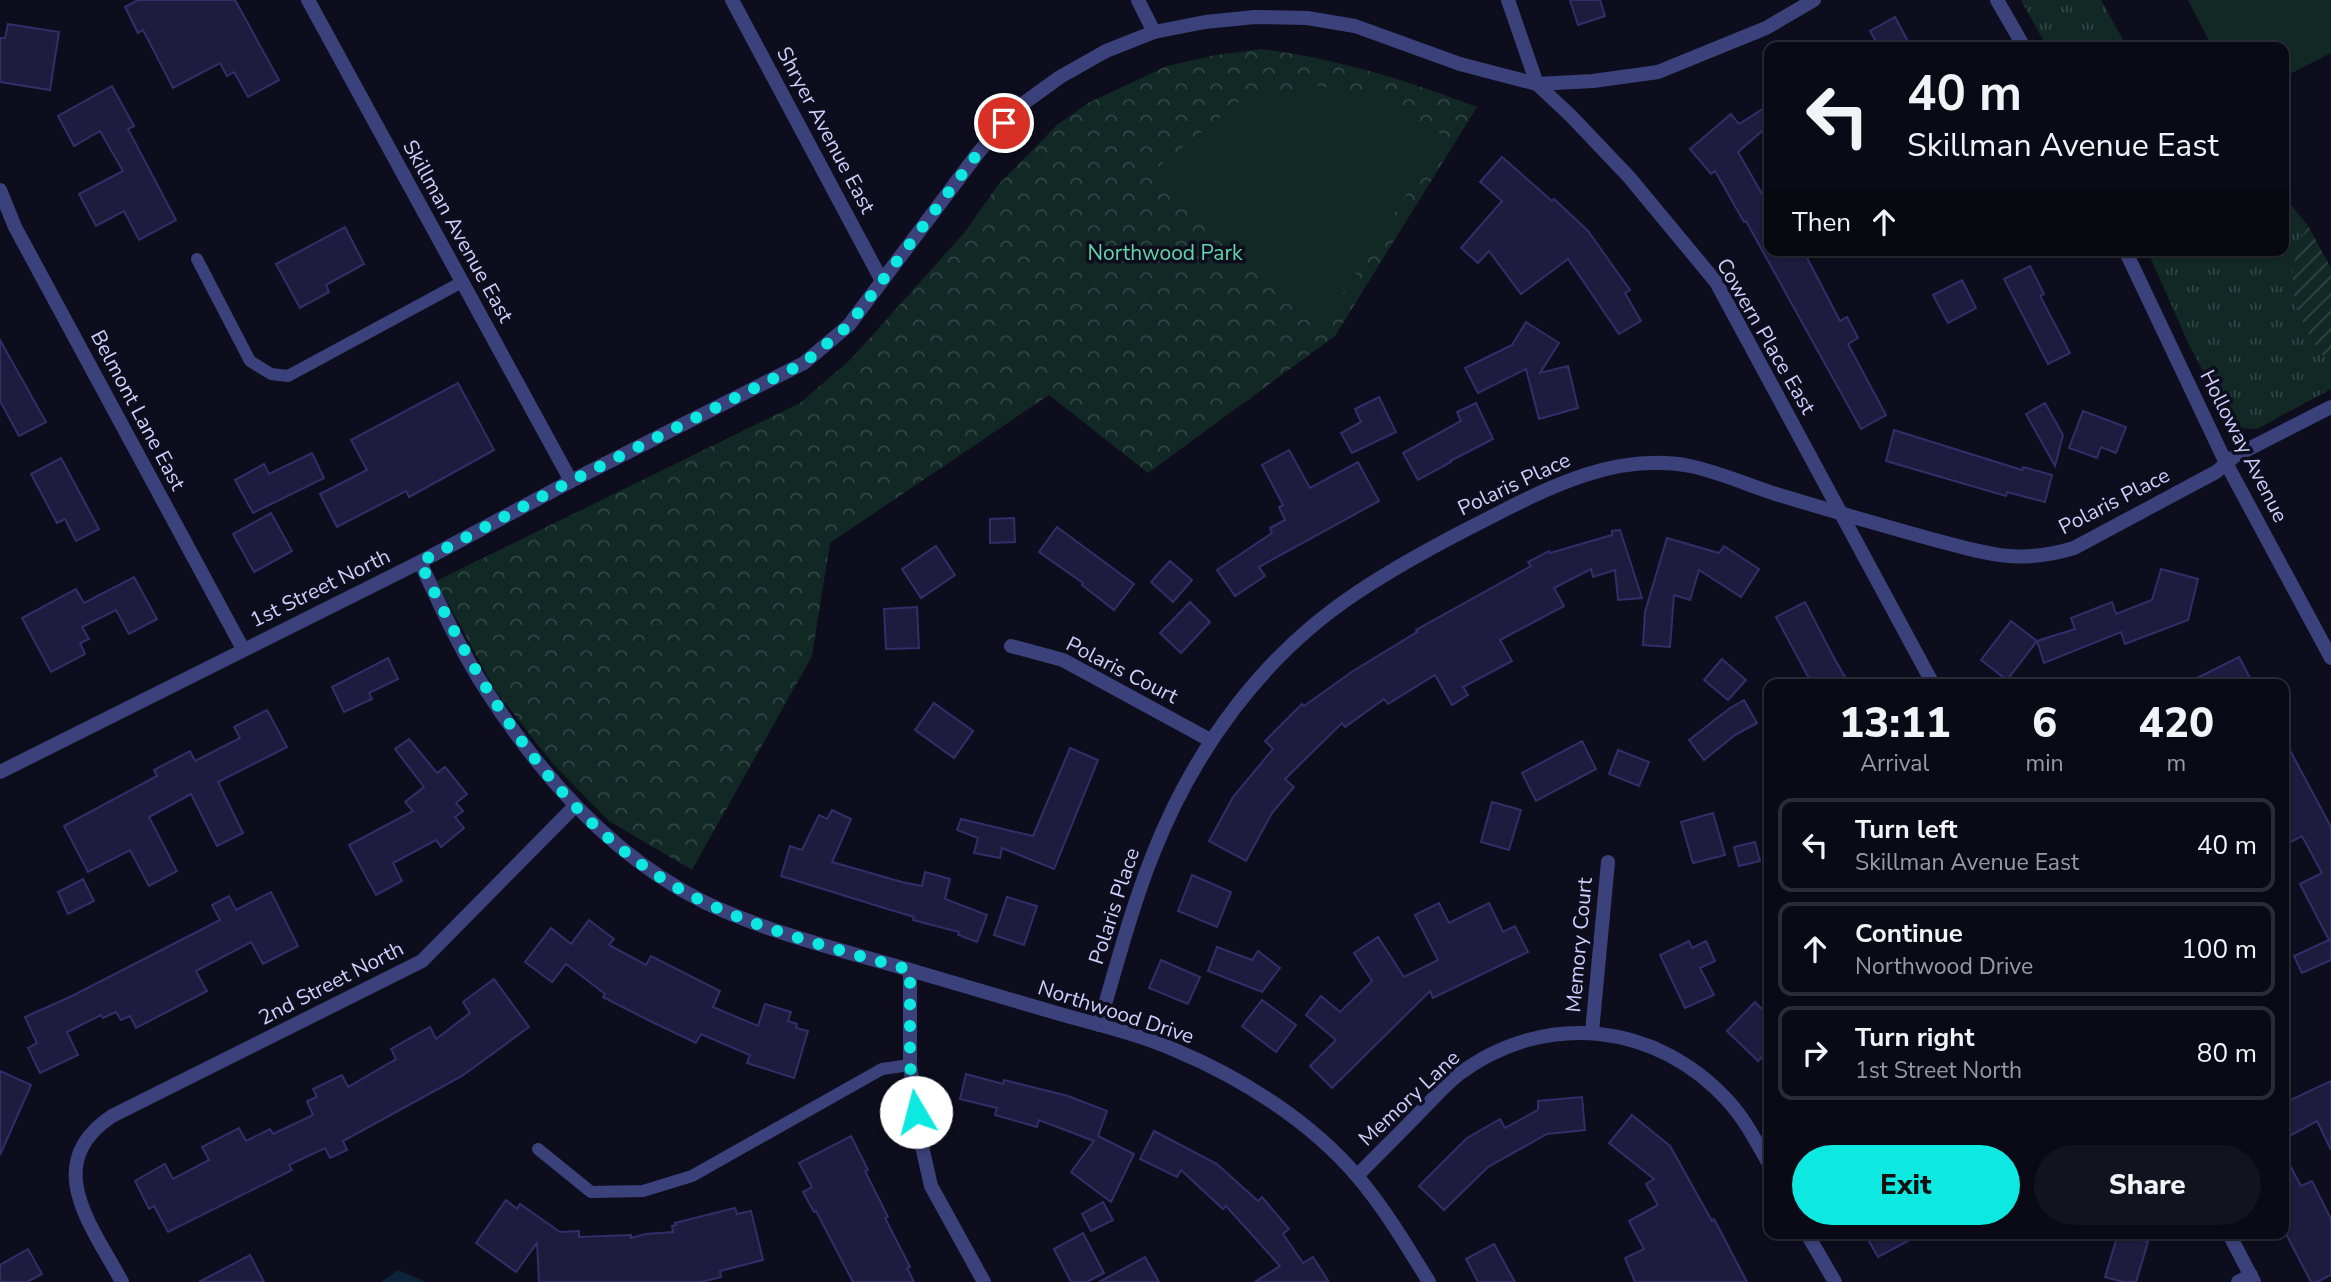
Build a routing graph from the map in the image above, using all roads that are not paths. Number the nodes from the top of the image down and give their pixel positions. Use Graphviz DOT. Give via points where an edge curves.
graph roads {
  1 [pos="308,0"];
  2 [pos="732,0"];
  3 [pos="1138,0"];
  4 [pos="1508,0"];
  5 [pos="1814,0"];
  6 [pos="1997,0"];
  7 [pos="1154,32"];
  8 [pos="2021,42"];
  9 [pos="1537,84"];
  10 [pos="0,190"];
  11 [pos="2128,256"];
  12 [pos="197,259"];
  13 [pos="883,281"];
  14 [pos="462,282"];
  15 [pos="2331,407"];
  16 [pos="2227,463"];
  17 [pos="571,481"];
  18 [pos="1841,514"];
  19 [pos="420,562"];
  20 [pos="1011,646"];
  21 [pos="243,649"];
  22 [pos="2331,658"];
  23 [pos="1930,679"];
  24 [pos="1210,740"];
  25 [pos="0,772"];
  26 [pos="575,806"];
  27 [pos="1608,862"];
  28 [pos="910,970"];
  29 [pos="1099,1025"];
  30 [pos="1592,1032"];
  31 [pos="910,1065"];
  32 [pos="538,1149"];
  33 [pos="1764,1155"];
  34 [pos="1357,1176"];
  35 [pos="1810,1239"];
  36 [pos="2231,1239"];
  37 [pos="2248,1280"];
  38 [pos="122,1282"];
  39 [pos="984,1282"];
  40 [pos="1429,1282"];
  41 [pos="1835,1282"];
  1 -- 14 [label="street, Skillman Avenue East"];
  2 -- 13 [label="street, Shryer Avenue East"];
  3 -- 7 [label="street"];
  4 -- 9 [label="street, Cowern Place East"];
  5 -- 9 [label="street, 1st Street North" via="1766,28 1658,72"];
  6 -- 8 [label="street"];
  7 -- 9 [label="street, 1st Street North" via="1255,17 1307,18 1355,26 1460,64"];
  7 -- 13 [label="street, 1st Street North" via="1094,58 1017,108"];
  9 -- 18 [label="street, Cowern Place East" via="1629,177 1716,282"];
  10 -- 21 [label="street, Belmont Lane East" via="15,227"];
  11 -- 16 [label="street, Holloway Avenue"];
  12 -- 14 [label="lane" via="250,361 271,374 288,376"];
  13 -- 17 [label="street, 1st Street North" via="849,325 804,363"];
  14 -- 17 [label="street, Skillman Avenue East"];
  15 -- 16 [label="street, Polaris Place"];
  16 -- 18 [label="street, Polaris Place" via="2074,548 2049,556 2004,557"];
  16 -- 22 [label="street, Holloway Avenue"];
  17 -- 19 [label="street, 1st Street North"];
  18 -- 23 [label="street, Cowern Place East"];
  18 -- 24 [label="street, Polaris Place" via="1690,466 1643,464 1584,474 1412,557 1352,596 1264,673"];
  19 -- 21 [label="street, 1st Street North"];
  19 -- 26 [label="street" via="484,688 530,754"];
  20 -- 24 [label="street, Polaris Court" via="1063,660"];
  21 -- 25 [label="street, 1st Street North"];
  24 -- 29 [label="street, Polaris Place" via="1153,852"];
  26 -- 28 [label="street" via="648,868 702,901 754,924"];
  26 -- 38 [label="street, 2nd Street North" via="422,961 98,1126 77,1156 75,1177 78,1195"];
  27 -- 30 [label="street, Memory Court"];
  28 -- 29 [label="street, Northwood Drive"];
  28 -- 31 [label="street"];
  29 -- 34 [label="street, Northwood Drive" via="1173,1049 1222,1072 1276,1105"];
  30 -- 33 [label="street, Memory Lane" via="1640,1043 1702,1077 1729,1102"];
  30 -- 34 [label="street, Memory Lane" via="1545,1036 1488,1056 1458,1075"];
  31 -- 32 [label="lane" via="882,1069 692,1176 643,1191 591,1192"];
  31 -- 39 [label="street" via="931,1186"];
  34 -- 40 [label="street, Northwood Drive"];
  35 -- 41 [label="street"];
  36 -- 37 [label="street"];
}
